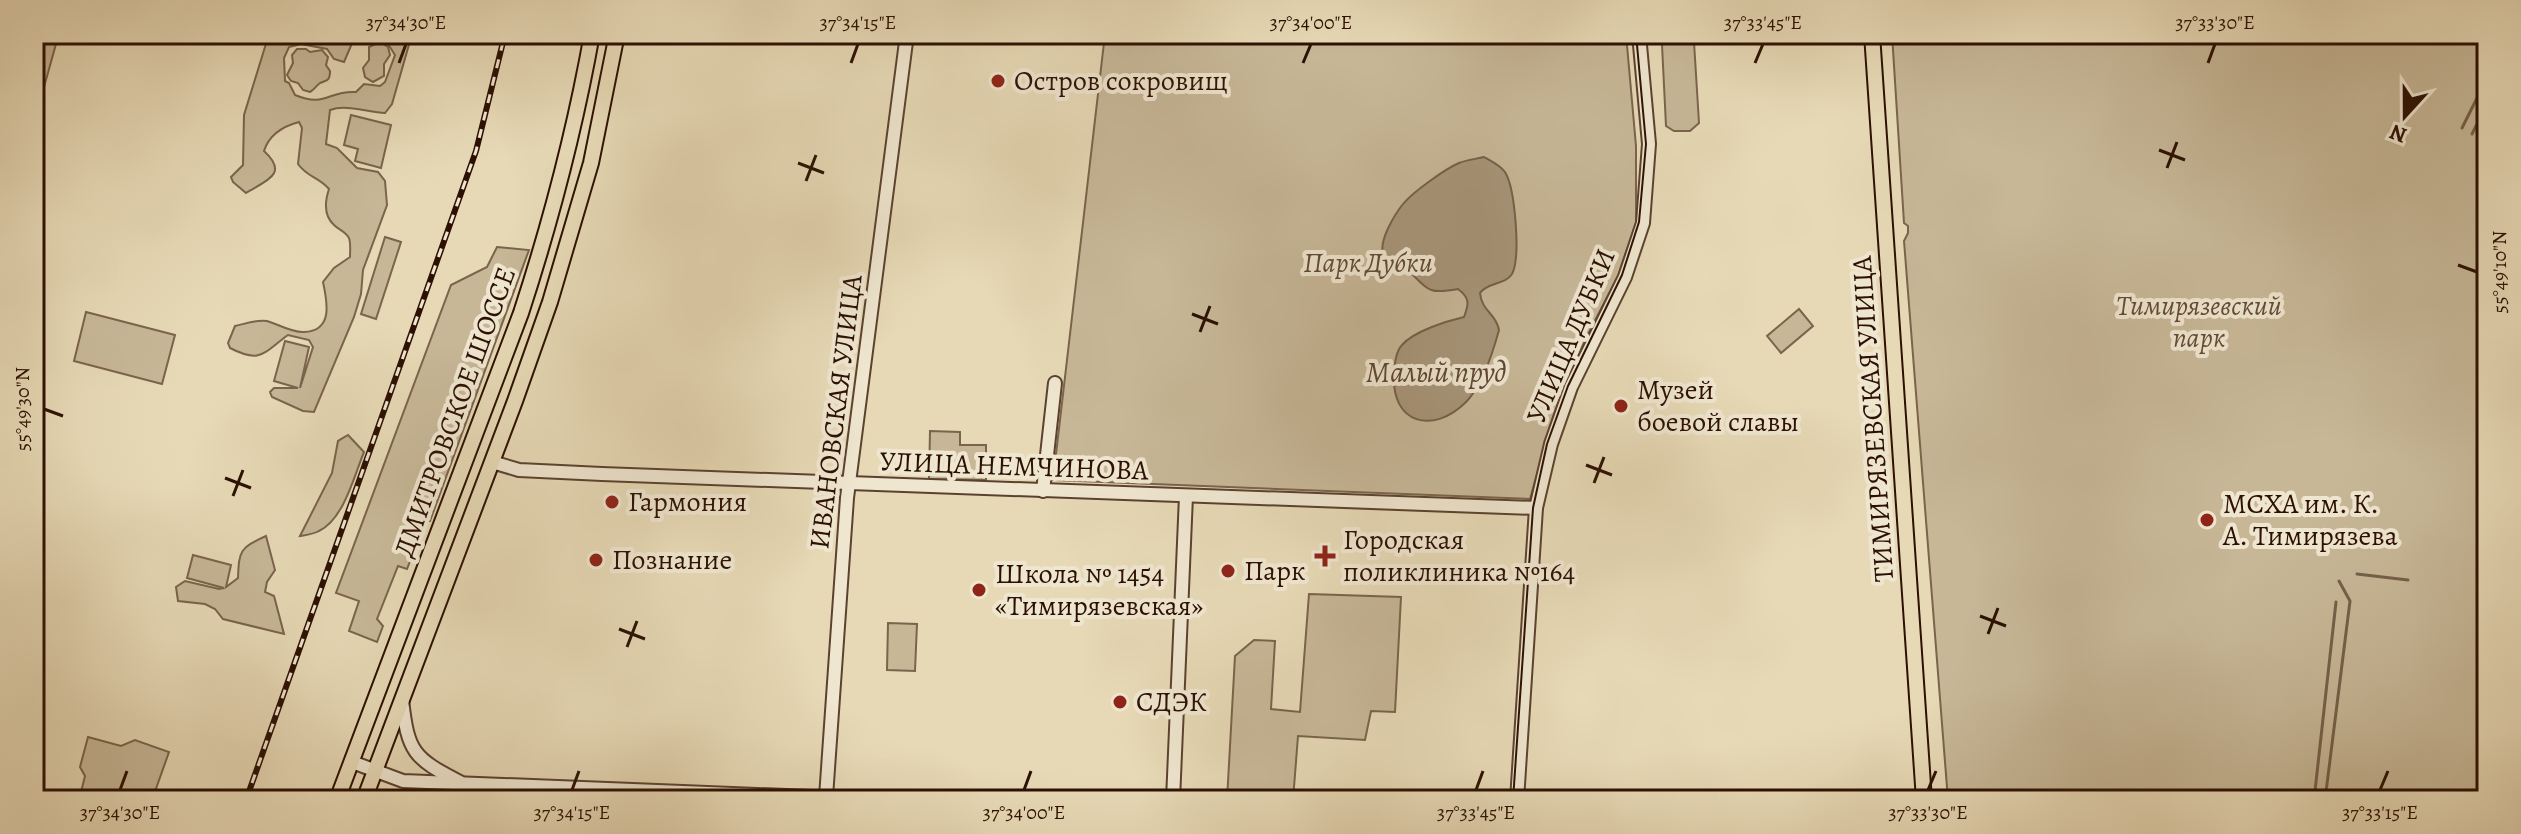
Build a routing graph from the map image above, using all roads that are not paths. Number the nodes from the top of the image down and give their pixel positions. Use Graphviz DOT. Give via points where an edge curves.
graph roads {
  1 [pos="592,34"];
  2 [pos="617,34"];
  3 [pos="907,34"];
  4 [pos="1639,34"];
  5 [pos="1872,34"];
  6 [pos="1055,383"];
  7 [pos="492,462"];
  8 [pos="849,484"];
  9 [pos="1043,491"];
  10 [pos="1186,496"];
  11 [pos="1536,508"];
  12 [pos="402,698"];
  13 [pos="352,762"];
  14 [pos="375,771"];
  15 [pos="463,783"];
  16 [pos="826,797"];
  17 [pos="337,800"];
  18 [pos="364,800"];
  19 [pos="888,800"];
  20 [pos="1173,800"];
  21 [pos="1517,800"];
  22 [pos="1924,800"];
  1 -- 13 [label="main road, ДМИТРОВСКОЕ ШОССЕ" via="541,252"];
  2 -- 7 [label="main road, ДМИТРОВСКОЕ ШОССЕ" via="591,163 564,259"];
  3 -- 8 [label="street, ИВАНОВСКАЯ УЛИЦА"];
  4 -- 11 [label="street, УЛИЦА ДУБКИ" via="1649,144 1643,223 1625,277 1571,387"];
  5 -- 22 [label="main road, ТИМИРЯЗЕВСКАЯ УЛИЦА"];
  6 -- 9 [label="street"];
  7 -- 8 [label="street, УЛИЦА НЕМЧИНОВА" via="519,470"];
  7 -- 12 [label="main road, ДМИТРОВСКОЕ ШОССЕ"];
  8 -- 9 [label="street, УЛИЦА НЕМЧИНОВА"];
  8 -- 16 [label="street, ИВАНОВСКАЯ УЛИЦА"];
  9 -- 10 [label="street, УЛИЦА НЕМЧИНОВА"];
  10 -- 11 [label="street, УЛИЦА НЕМЧИНОВА"];
  10 -- 20 [label="street"];
  11 -- 21 [label="street, УЛИЦА ДУБКИ"];
  12 -- 14 [label="main road, ДМИТРОВСКОЕ ШОССЕ"];
  12 -- 15 [label="street" via="414,751"];
  13 -- 14 [label="street"];
  13 -- 17 [label="main road, ДМИТРОВСКОЕ ШОССЕ"];
  14 -- 15 [label="street" via="403,781"];
  14 -- 18 [label="main road, ДМИТРОВСКОЕ ШОССЕ"];
  15 -- 16 [label="street"];
  16 -- 19 [label="street"];
}
